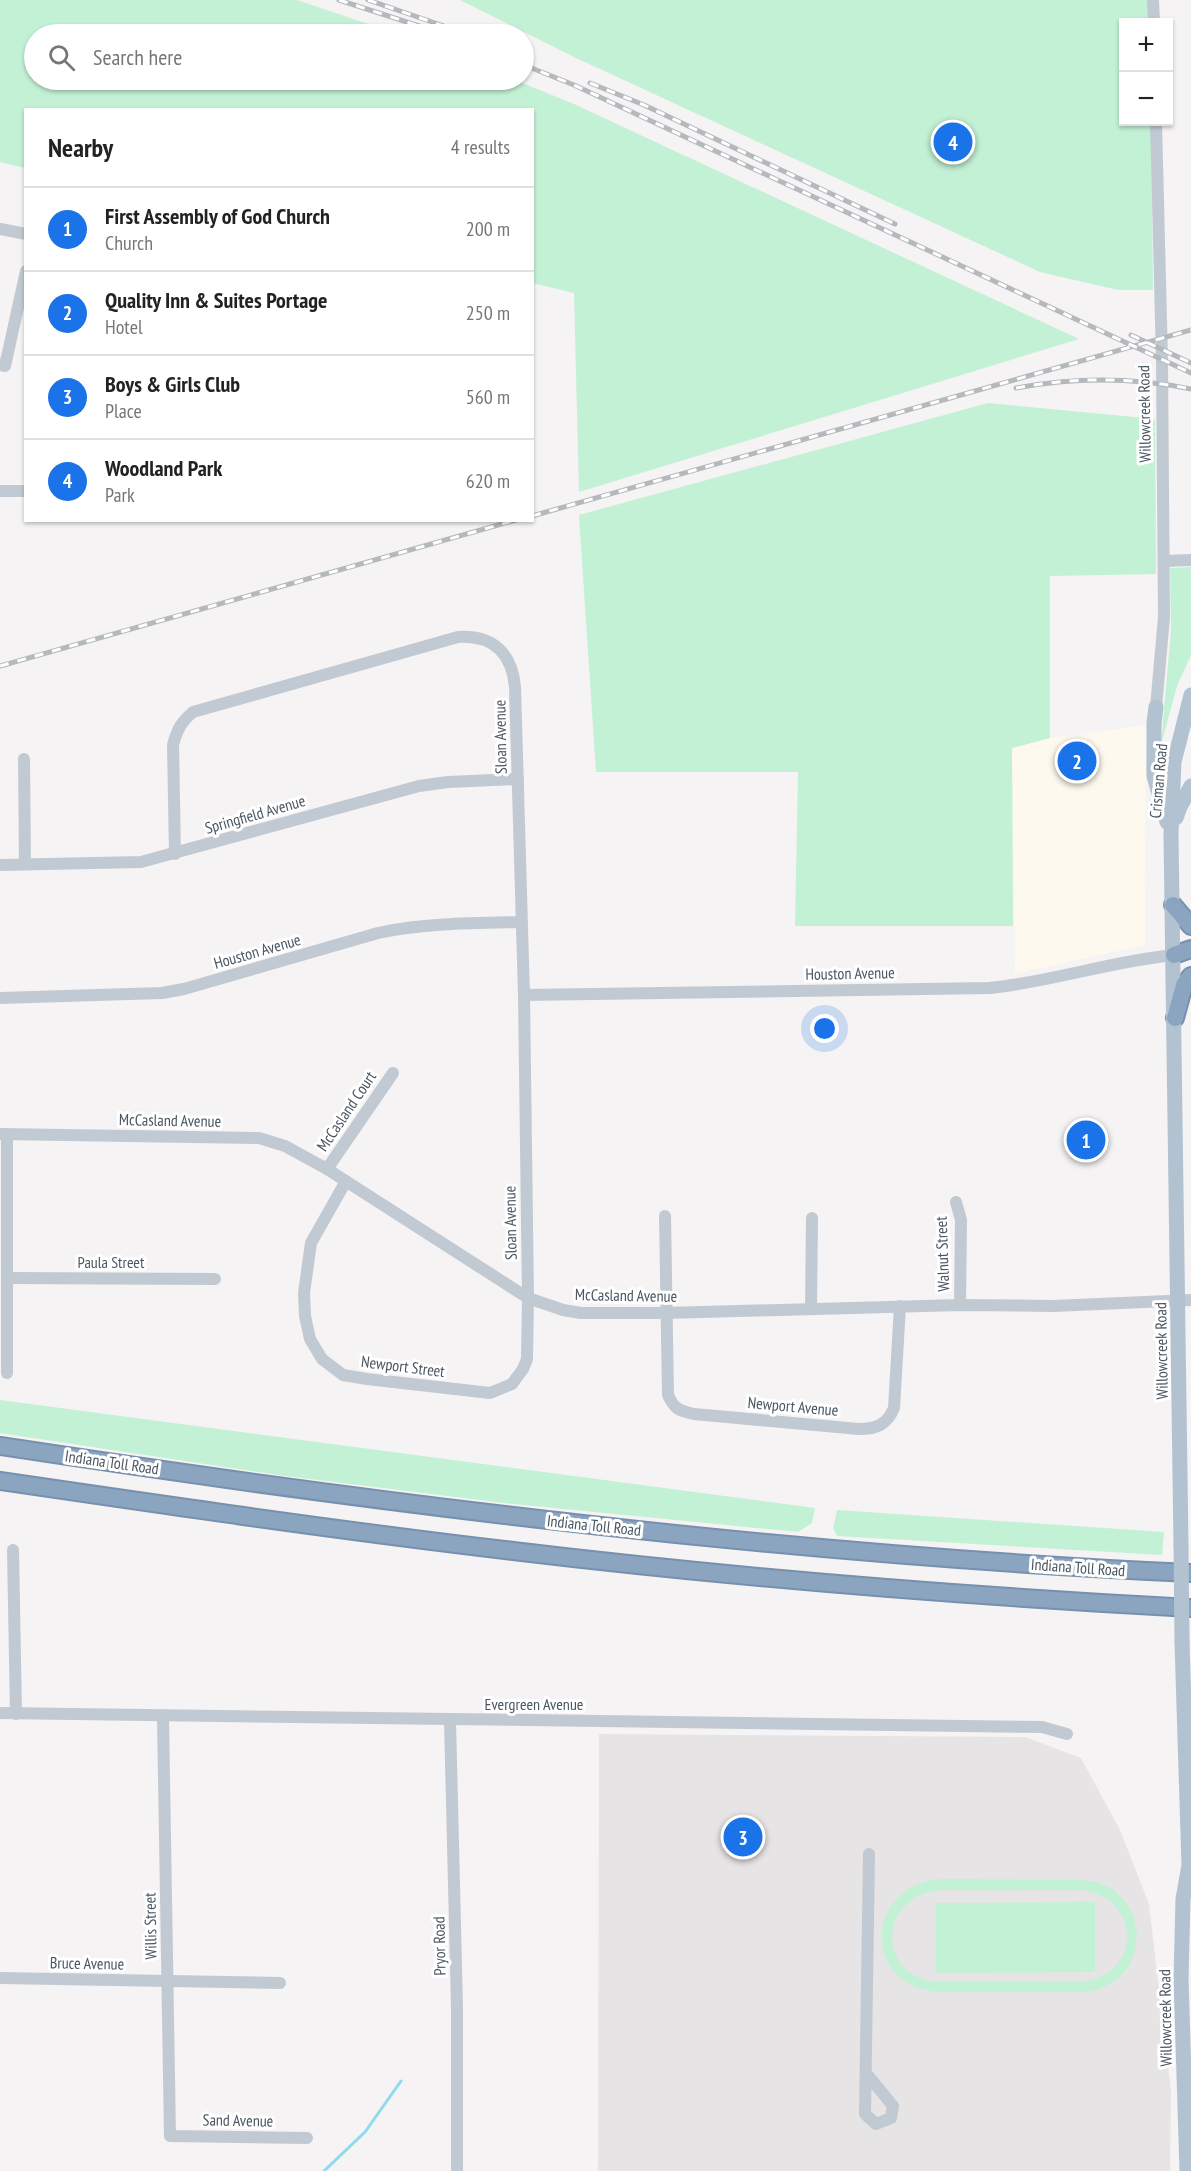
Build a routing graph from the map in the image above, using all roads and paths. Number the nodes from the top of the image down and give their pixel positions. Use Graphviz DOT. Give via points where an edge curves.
graph roads {
  1 [pos="1153,0"];
  2 [pos="1154,18"];
  3 [pos="1156,126"];
  4 [pos="0,229"];
  5 [pos="24,234"];
  6 [pos="24,279"];
  7 [pos="2,366"];
  8 [pos="0,491"];
  9 [pos="24,491"];
  10 [pos="1164,561"];
  11 [pos="1191,561"];
  12 [pos="1191,695"];
  13 [pos="1156,706"];
  14 [pos="24,759"];
  15 [pos="518,779"];
  16 [pos="1191,786"];
  17 [pos="1171,835"];
  18 [pos="175,854"];
  19 [pos="25,864"];
  20 [pos="0,865"];
  21 [pos="1173,905"];
  22 [pos="521,922"];
  23 [pos="1191,926"];
  24 [pos="1191,949"];
  25 [pos="1174,955"];
  26 [pos="1191,956"];
  27 [pos="1191,976"];
  28 [pos="524,995"];
  29 [pos="0,998"];
  30 [pos="1174,1018"];
  31 [pos="393,1073"];
  32 [pos="3,1134"];
  33 [pos="327,1168"];
  34 [pos="346,1181"];
  35 [pos="956,1202"];
  36 [pos="665,1216"];
  37 [pos="812,1218"];
  38 [pos="8,1278"];
  39 [pos="215,1279"];
  40 [pos="528,1298"];
  41 [pos="1185,1301"];
  42 [pos="960,1305"];
  43 [pos="900,1306"];
  44 [pos="811,1309"];
  45 [pos="666,1313"];
  46 [pos="7,1373"];
  47 [pos="0,1446"];
  48 [pos="0,1481"];
  49 [pos="13,1550"];
  50 [pos="1191,1573"];
  51 [pos="1191,1608"];
  52 [pos="0,1713"];
  53 [pos="16,1714"];
  54 [pos="163,1717"];
  55 [pos="450,1720"];
  56 [pos="1067,1734"];
  57 [pos="869,1854"];
  58 [pos="1190,1868"];
  59 [pos="0,1978"];
  60 [pos="167,1981"];
  61 [pos="280,1983"];
  62 [pos="866,2073"];
  63 [pos="170,2136"];
  64 [pos="307,2138"];
  65 [pos="457,2171"];
  66 [pos="1187,2171"];
  1 -- 2 [label="street"];
  3 -- 10 [label="street, Willowcreek Road"];
  4 -- 5 [label="street"];
  6 -- 7 [label="street"];
  8 -- 9 [label="street"];
  10 -- 11 [label="street"];
  10 -- 13 [label="street, Willowcreek Road" via="1163,644"];
  12 -- 17 [label="main road, Crisman Road" via="1174,762"];
  13 -- 17 [label="main road" via="1154,776"];
  14 -- 19 [label="street"];
  15 -- 18 [label="street, Springfield Avenue" via="419,786"];
  15 -- 18 [label="street, Sloan Avenue" via="514,672 496,646 483,639 458,637 193,712 182,721 173,745"];
  15 -- 22 [label="street, Sloan Avenue"];
  16 -- 17 [label="main road"];
  17 -- 21 [label="main road, Willowcreek Road"];
  18 -- 19 [label="street, Springfield Avenue" via="141,862"];
  19 -- 20 [label="street, Springfield Avenue"];
  21 -- 23 [label="highway"];
  21 -- 25 [label="main road, Willowcreek Road"];
  22 -- 28 [label="street, Sloan Avenue"];
  22 -- 29 [label="street, Houston Avenue" via="432,924 378,933 162,993"];
  24 -- 25 [label="highway"];
  25 -- 26 [label="highway"];
  25 -- 28 [label="street, Houston Avenue" via="1137,959 1026,985 989,988"];
  25 -- 30 [label="main road, Willowcreek Road"];
  27 -- 30 [label="highway" via="1184,985"];
  28 -- 40 [label="street, Sloan Avenue"];
  30 -- 41 [label="main road, Willowcreek Road"];
  31 -- 33 [label="street, McCasland Court"];
  32 -- 33 [label="street, McCasland Avenue" via="259,1138 285,1146"];
  32 -- 38 [label="street"];
  33 -- 34 [label="street, McCasland Avenue"];
  34 -- 40 [label="street, McCasland Avenue"];
  34 -- 40 [label="street, Newport Street" via="311,1243 304,1293 310,1339 322,1359 343,1375 498,1392 512,1384 527,1359"];
  35 -- 42 [label="street, Walnut Street" via="960,1220"];
  36 -- 45 [label="street, Newport Avenue"];
  37 -- 44 [label="street"];
  38 -- 39 [label="street, Paula Street"];
  38 -- 46 [label="street"];
  40 -- 45 [label="street, McCasland Avenue" via="581,1313"];
  41 -- 42 [label="street, McCasland Avenue"];
  41 -- 58 [label="main road, Willowcreek Road, bridge" via="1181,1546"];
  42 -- 43 [label="street, McCasland Avenue"];
  43 -- 44 [label="street, McCasland Avenue"];
  43 -- 45 [label="street, Newport Avenue" via="894,1408 886,1422 870,1429 679,1410 668,1395"];
  44 -- 45 [label="street, McCasland Avenue"];
  47 -- 50 [label="highway, Indiana Toll Road" via="519,1518 823,1549"];
  48 -- 51 [label="highway" via="514,1552 821,1583"];
  49 -- 53 [label="street"];
  52 -- 53 [label="street, Evergreen Avenue"];
  53 -- 54 [label="street, Evergreen Avenue"];
  54 -- 55 [label="street, Evergreen Avenue"];
  54 -- 60 [label="street, Willis Street"];
  55 -- 56 [label="street, Evergreen Avenue" via="1042,1727"];
  55 -- 65 [label="street, Pryor Road"];
  57 -- 62 [label="street"];
  58 -- 66 [label="main road, Willowcreek Road" via="1183,1899 1181,1979"];
  59 -- 60 [label="street, Bruce Avenue"];
  60 -- 61 [label="street, Bruce Avenue"];
  60 -- 63 [label="street, Willis Street"];
  63 -- 64 [label="street, Sand Avenue"];
}
